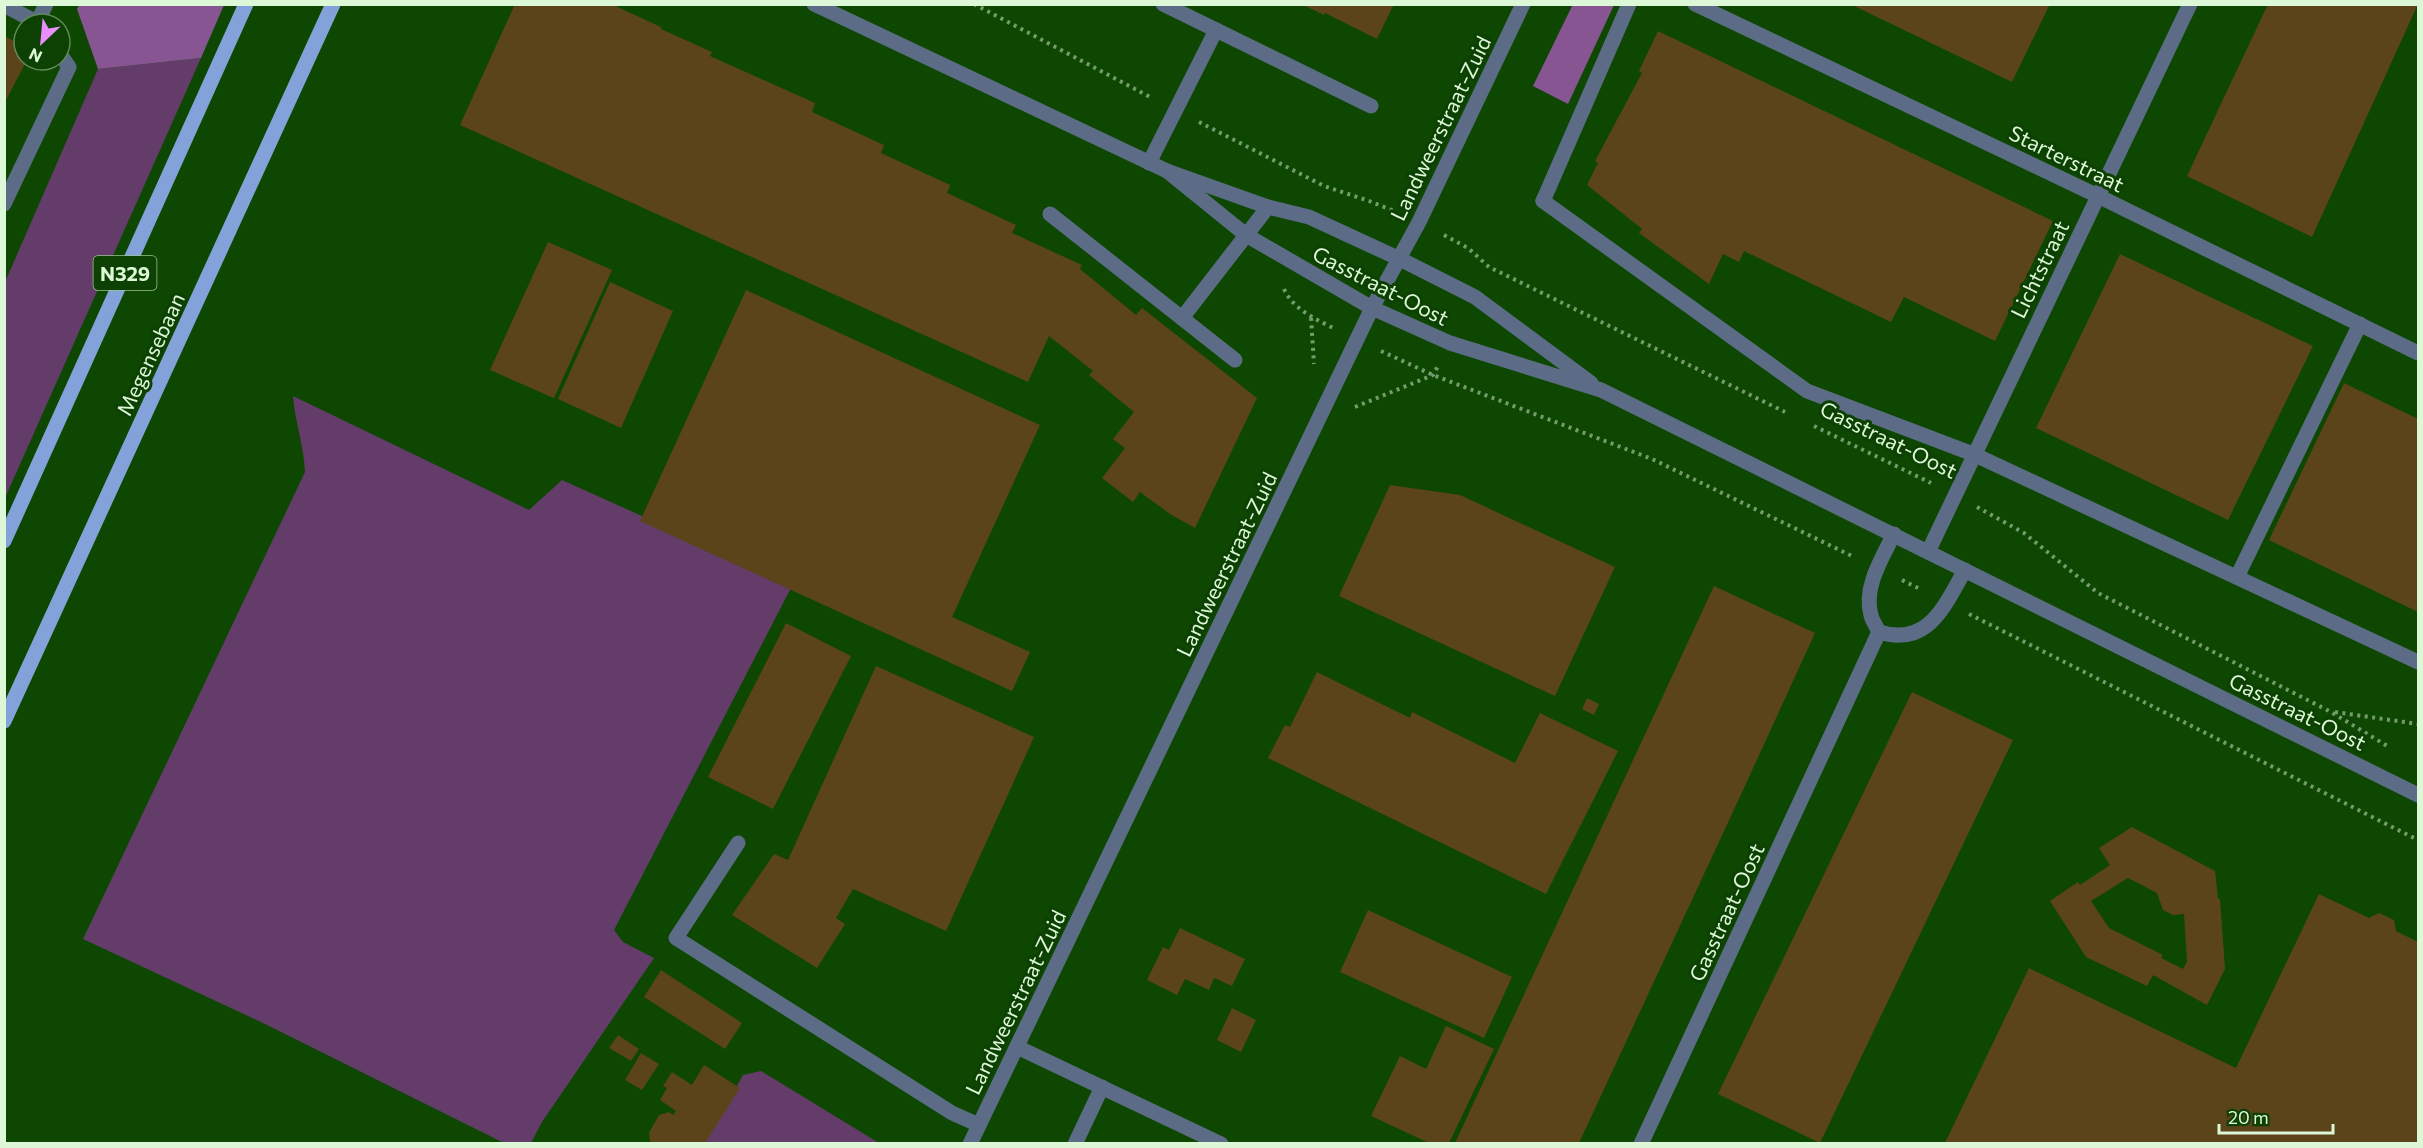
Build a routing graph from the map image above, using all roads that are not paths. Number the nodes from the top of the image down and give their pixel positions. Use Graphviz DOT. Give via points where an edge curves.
graph roads {
  1 [pos="246,4"];
  2 [pos="333,4"];
  3 [pos="814,4"];
  4 [pos="1163,4"];
  5 [pos="1522,4"];
  6 [pos="1629,4"];
  7 [pos="1695,4"];
  8 [pos="2190,4"];
  9 [pos="4,5"];
  10 [pos="18,12"];
  11 [pos="1216,30"];
  12 [pos="67,72"];
  13 [pos="1371,106"];
  14 [pos="1149,163"];
  15 [pos="1167,171"];
  16 [pos="2098,196"];
  17 [pos="4,204"];
  18 [pos="1268,207"];
  19 [pos="1050,214"];
  20 [pos="1246,236"];
  21 [pos="1400,259"];
  22 [pos="1372,308"];
  23 [pos="1182,318"];
  24 [pos="2360,324"];
  25 [pos="2418,353"];
  26 [pos="1235,360"];
  27 [pos="1600,390"];
  28 [pos="1973,454"];
  29 [pos="1894,534"];
  30 [pos="4,541"];
  31 [pos="1928,552"];
  32 [pos="1965,570"];
  33 [pos="2237,577"];
  34 [pos="1880,632"];
  35 [pos="2418,662"];
  36 [pos="4,721"];
  37 [pos="2418,795"];
  38 [pos="738,843"];
  39 [pos="1017,1047"];
  40 [pos="1102,1087"];
  41 [pos="979,1125"];
  42 [pos="970,1143"];
  43 [pos="1075,1143"];
  44 [pos="1221,1143"];
  45 [pos="1641,1143"];
  1 -- 30 [label="main road, N329"];
  2 -- 36 [label="main road, Megensebaan"];
  3 -- 14 [label="street, Gasstraat-Oost"];
  4 -- 11 [label="street"];
  5 -- 21 [label="street, Landweerstraat-Zuid"];
  6 -- 28 [label="street, Gasstraat-Oost" via="1543,201 1807,391"];
  7 -- 16 [label="street, Starterstraat"];
  8 -- 16 [label="street, Lichtstraat"];
  9 -- 10 [label="street"];
  11 -- 13 [label="street"];
  11 -- 14 [label="street"];
  12 -- 17 [label="street"];
  14 -- 15 [label="street, Gasstraat-Oost"];
  15 -- 18 [label="street, Gasstraat-Oost"];
  15 -- 20 [label="street, Gasstraat-Oost"];
  16 -- 24 [label="street, Starterstraat"];
  16 -- 28 [label="street, Lichtstraat"];
  18 -- 20 [label="street"];
  18 -- 21 [label="street, Gasstraat-Oost" via="1309,218"];
  19 -- 23 [label="street"];
  20 -- 22 [label="street, Gasstraat-Oost"];
  20 -- 23 [label="street"];
  21 -- 22 [label="street, Landweerstraat-Zuid"];
  21 -- 27 [label="street, Gasstraat-Oost" via="1475,297"];
  22 -- 27 [label="street, Gasstraat-Oost" via="1450,343"];
  22 -- 39 [label="street, Landweerstraat-Zuid"];
  23 -- 26 [label="street"];
  24 -- 25 [label="street, Starterstraat"];
  24 -- 33 [label="street"];
  27 -- 29 [label="street, Gasstraat-Oost"];
  28 -- 31 [label="street, Lichtstraat"];
  28 -- 33 [label="street, Gasstraat-Oost"];
  29 -- 31 [label="street, Gasstraat-Oost"];
  29 -- 34 [label="street" via="1869,595 1871,615"];
  31 -- 32 [label="street, Gasstraat-Oost"];
  32 -- 34 [label="street" via="1928,625 1914,635 1894,637"];
  32 -- 37 [label="street, Gasstraat-Oost"];
  33 -- 35 [label="street, Gasstraat-Oost"];
  34 -- 45 [label="street, Gasstraat-Oost"];
  38 -- 41 [label="street" via="676,938 952,1113"];
  39 -- 40 [label="street"];
  39 -- 41 [label="street, Landweerstraat-Zuid"];
  40 -- 43 [label="street"];
  40 -- 44 [label="street"];
  41 -- 42 [label="street, Landweerstraat-Zuid"];
}
